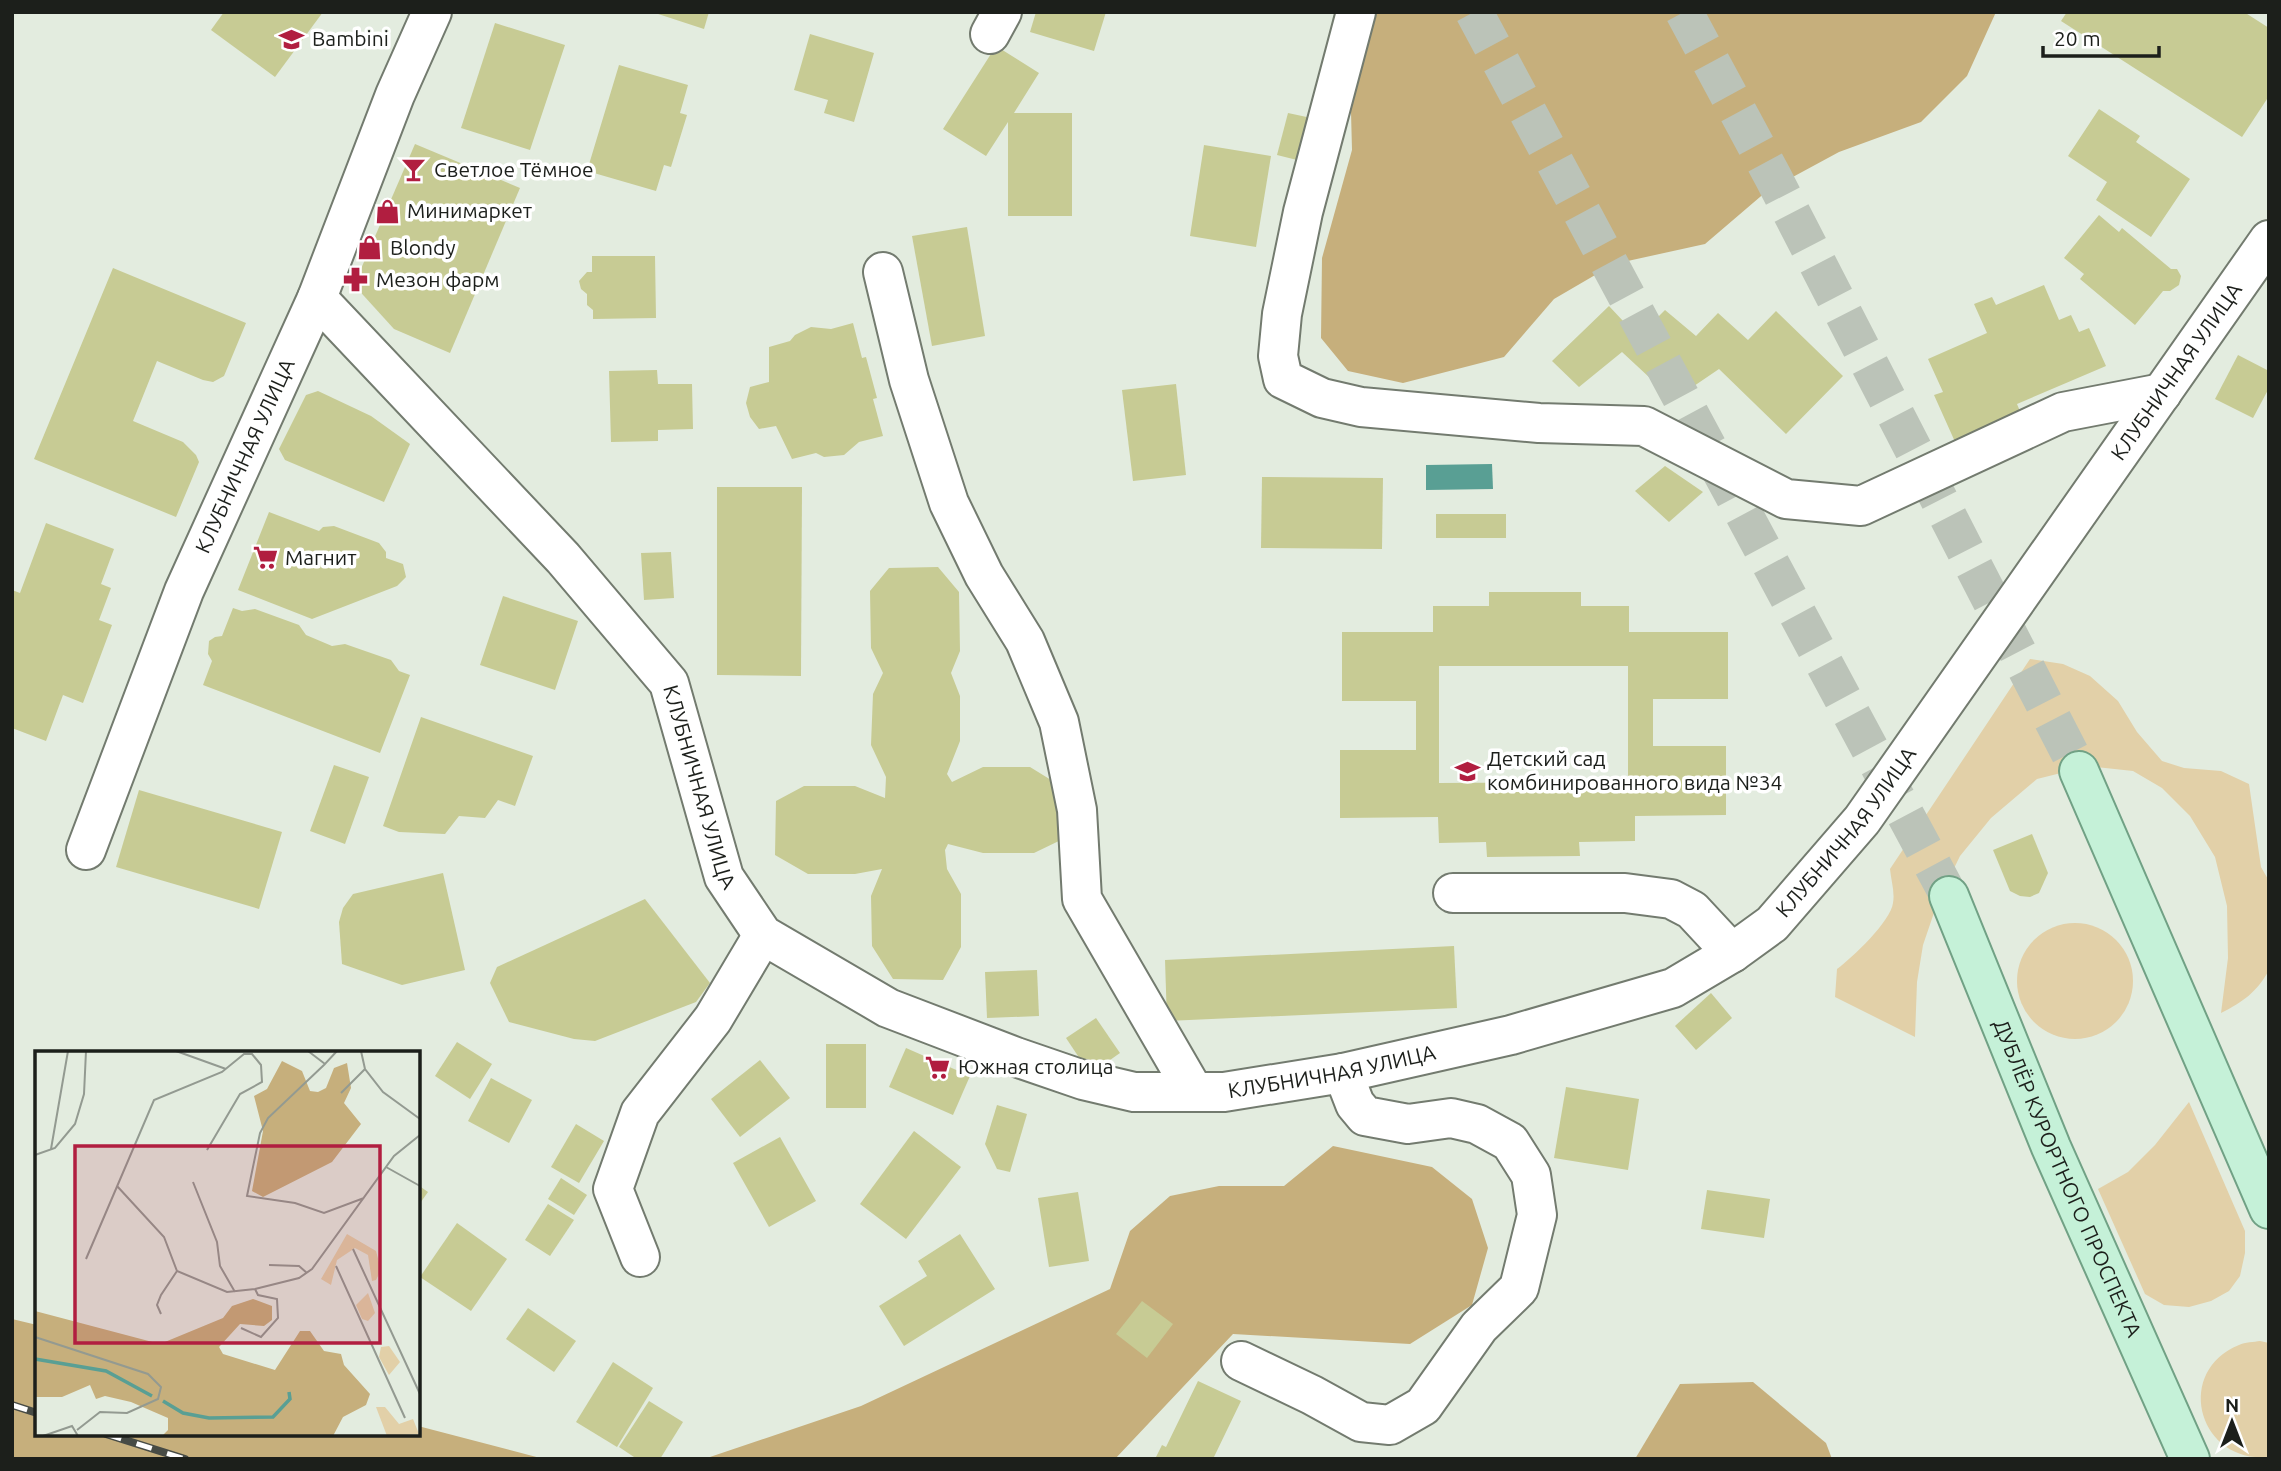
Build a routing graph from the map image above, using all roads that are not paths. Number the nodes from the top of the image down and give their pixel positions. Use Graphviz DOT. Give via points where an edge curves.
graph roads {
  1 [pos="432,12"];
  2 [pos="1356,12"];
  3 [pos="2269,240"];
  4 [pos="883,272"];
  5 [pos="317,298"];
  6 [pos="2161,393"];
  7 [pos="2079,771"];
  8 [pos="86,850"];
  9 [pos="1453,893"];
  10 [pos="1949,896"];
  11 [pos="763,935"];
  12 [pos="1732,953"];
  13 [pos="1343,1073"];
  14 [pos="1194,1093"];
  15 [pos="2269,1209"];
  16 [pos="640,1257"];
  17 [pos="1241,1361"];
  18 [pos="2189,1459"];
  1 -- 5 [label="street, КЛУБНИЧНАЯ УЛИЦА"];
  2 -- 6 [label="street" via="1303,212 1278,356 1283,379 1322,398 1361,407 1539,423 1644,426 1786,499 1861,506 2063,412"];
  3 -- 6 [label="street, КЛУБНИЧНАЯ УЛИЦА"];
  4 -- 14 [label="street" via="909,380 949,503 984,575 1025,641 1059,722 1077,810 1082,900"];
  5 -- 8 [label="street, КЛУБНИЧНАЯ УЛИЦА" via="184,591"];
  5 -- 11 [label="street, КЛУБНИЧНАЯ УЛИЦА" via="563,558 669,683 724,877"];
  6 -- 12 [label="street, КЛУБНИЧНАЯ УЛИЦА" via="1863,820 1772,924"];
  7 -- 15 [label="main road"];
  9 -- 12 [label="street" via="1625,893 1671,900 1692,910"];
  10 -- 18 [label="main road, ДУБЛЁР КУРОРТНОГО ПРОСПЕКТА" via="2051,1147"];
  11 -- 14 [label="street, КЛУБНИЧНАЯ УЛИЦА" via="888,1008 1016,1057 1134,1093"];
  11 -- 16 [label="street" via="713,1019 640,1113 612,1189"];
  12 -- 13 [label="street, КЛУБНИЧНАЯ УЛИЦА" via="1673,988 1511,1035"];
  13 -- 14 [label="street, КЛУБНИЧНАЯ УЛИЦА" via="1224,1093"];
  13 -- 17 [label="street" via="1365,1116 1408,1124 1451,1118 1477,1124 1510,1142 1531,1175 1536,1215 1519,1288 1479,1327 1423,1406 1390,1425 1361,1422"];
}
